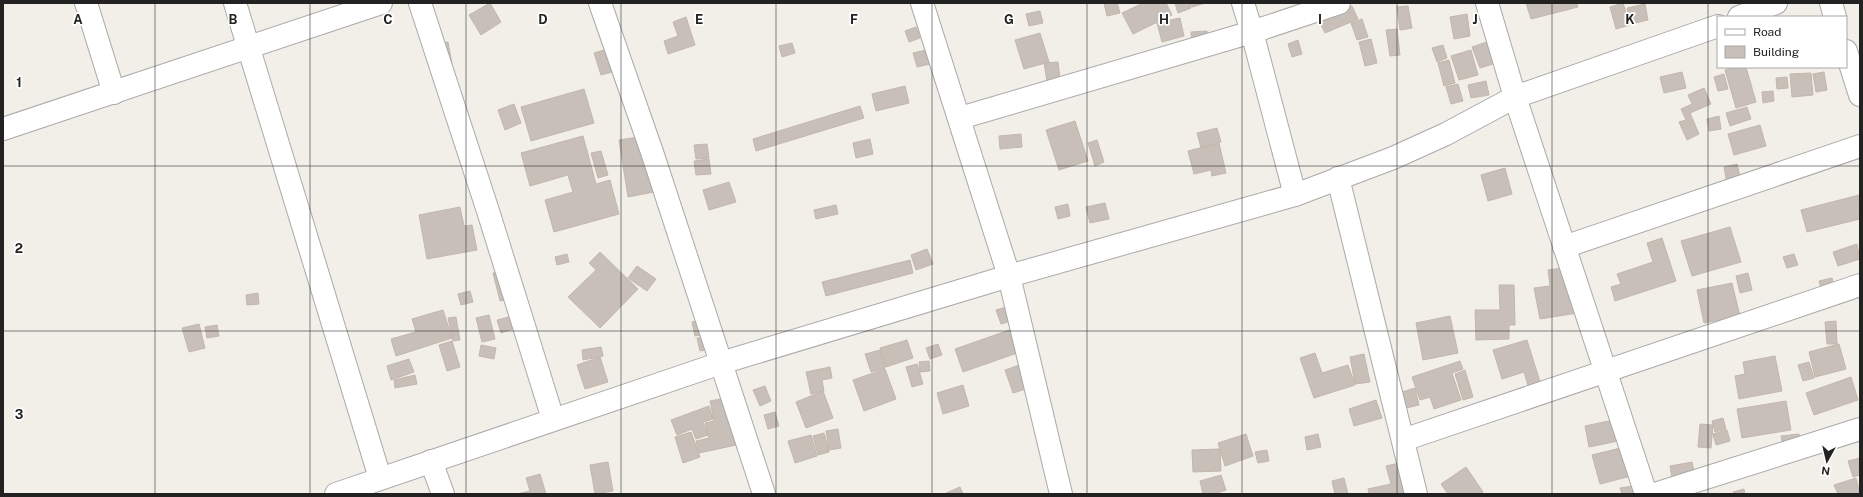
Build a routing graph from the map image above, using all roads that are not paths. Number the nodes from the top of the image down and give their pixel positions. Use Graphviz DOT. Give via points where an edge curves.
graph roads {
  1 [pos="86,3"];
  2 [pos="235,3"];
  3 [pos="381,3"];
  4 [pos="420,3"];
  5 [pos="600,3"];
  6 [pos="922,3"];
  7 [pos="1243,3"];
  8 [pos="1339,3"];
  9 [pos="1487,3"];
  10 [pos="1776,3"];
  11 [pos="1831,3"];
  12 [pos="1743,16"];
  13 [pos="1835,16"];
  14 [pos="1717,26"];
  15 [pos="1252,32"];
  16 [pos="248,47"];
  17 [pos="1847,54"];
  18 [pos="114,92"];
  19 [pos="1860,95"];
  20 [pos="1515,97"];
  21 [pos="960,118"];
  22 [pos="3,130"];
  23 [pos="1860,146"];
  24 [pos="1338,178"];
  25 [pos="1294,195"];
  26 [pos="1564,246"];
  27 [pos="1009,276"];
  28 [pos="1860,285"];
  29 [pos="721,363"];
  30 [pos="1605,371"];
  31 [pos="553,419"];
  32 [pos="1860,429"];
  33 [pos="1403,440"];
  34 [pos="431,461"];
  35 [pos="380,478"];
  36 [pos="336,494"];
  37 [pos="442,494"];
  38 [pos="764,494"];
  39 [pos="1061,494"];
  40 [pos="1416,494"];
  41 [pos="1646,494"];
  42 [pos="1655,494"];
  1 -- 18 [label="street"];
  2 -- 16 [label="street"];
  3 -- 16 [label="street"];
  4 -- 31 [label="street"];
  5 -- 29 [label="street"];
  6 -- 21 [label="street"];
  7 -- 15 [label="street"];
  8 -- 15 [label="street"];
  9 -- 20 [label="street"];
  10 -- 12 [label="street"];
  11 -- 13 [label="street"];
  14 -- 20 [label="street"];
  15 -- 21 [label="street"];
  15 -- 25 [label="street"];
  16 -- 18 [label="street"];
  16 -- 35 [label="street"];
  17 -- 19 [label="street"];
  18 -- 22 [label="street"];
  20 -- 24 [label="street" via="1446,134"];
  20 -- 26 [label="street"];
  21 -- 27 [label="street"];
  23 -- 26 [label="street"];
  24 -- 25 [label="street"];
  24 -- 33 [label="street"];
  25 -- 27 [label="street"];
  26 -- 30 [label="street"];
  27 -- 29 [label="street"];
  27 -- 39 [label="street"];
  28 -- 30 [label="street"];
  29 -- 31 [label="street"];
  29 -- 38 [label="street"];
  30 -- 33 [label="street"];
  30 -- 41 [label="street"];
  31 -- 34 [label="street"];
  32 -- 42 [label="street"];
  33 -- 40 [label="street"];
  34 -- 35 [label="street"];
  34 -- 37 [label="street"];
  35 -- 36 [label="street"];
}
